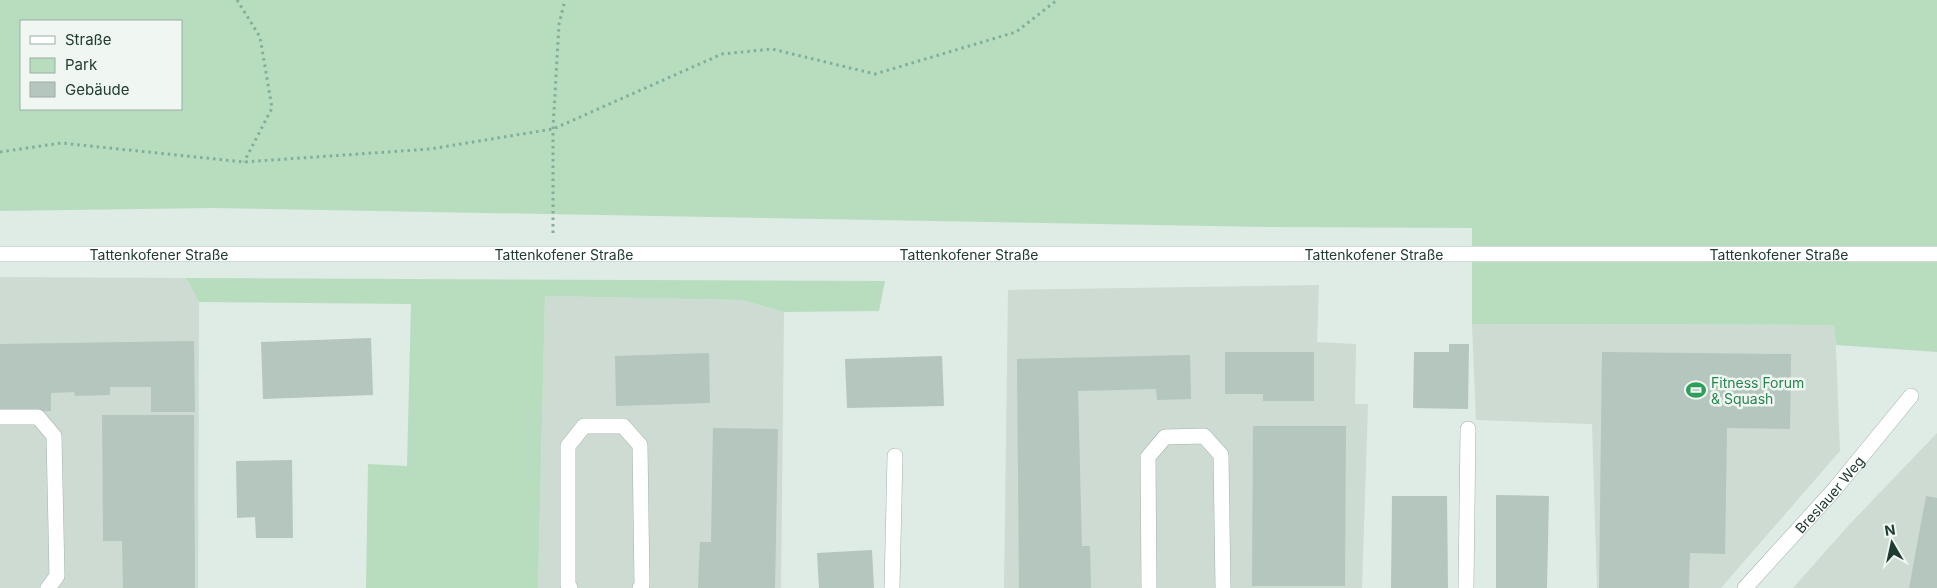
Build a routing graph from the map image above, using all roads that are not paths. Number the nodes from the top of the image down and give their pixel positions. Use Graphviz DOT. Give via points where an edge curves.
graph roads {
  1 [pos="0,254"];
  2 [pos="1937,254"];
  3 [pos="1911,396"];
  4 [pos="0,417"];
  5 [pos="1468,429"];
  6 [pos="895,456"];
  7 [pos="48,588"];
  8 [pos="570,588"];
  9 [pos="640,588"];
  10 [pos="892,588"];
  11 [pos="1149,588"];
  12 [pos="1223,588"];
  13 [pos="1466,588"];
  14 [pos="1744,588"];
  1 -- 2 [label="main road, Tattenkofener Straße"];
  3 -- 14 [label="main road, Breslauer Weg" via="1834,490"];
  4 -- 7 [label="main road" via="38,417 54,436 57,576"];
  5 -- 13 [label="main road"];
  6 -- 10 [label="main road"];
  8 -- 9 [label="main road" via="568,446 584,426 624,426 640,444"];
  11 -- 12 [label="main road" via="1148,457 1165,437 1204,436 1220,455"];
}
